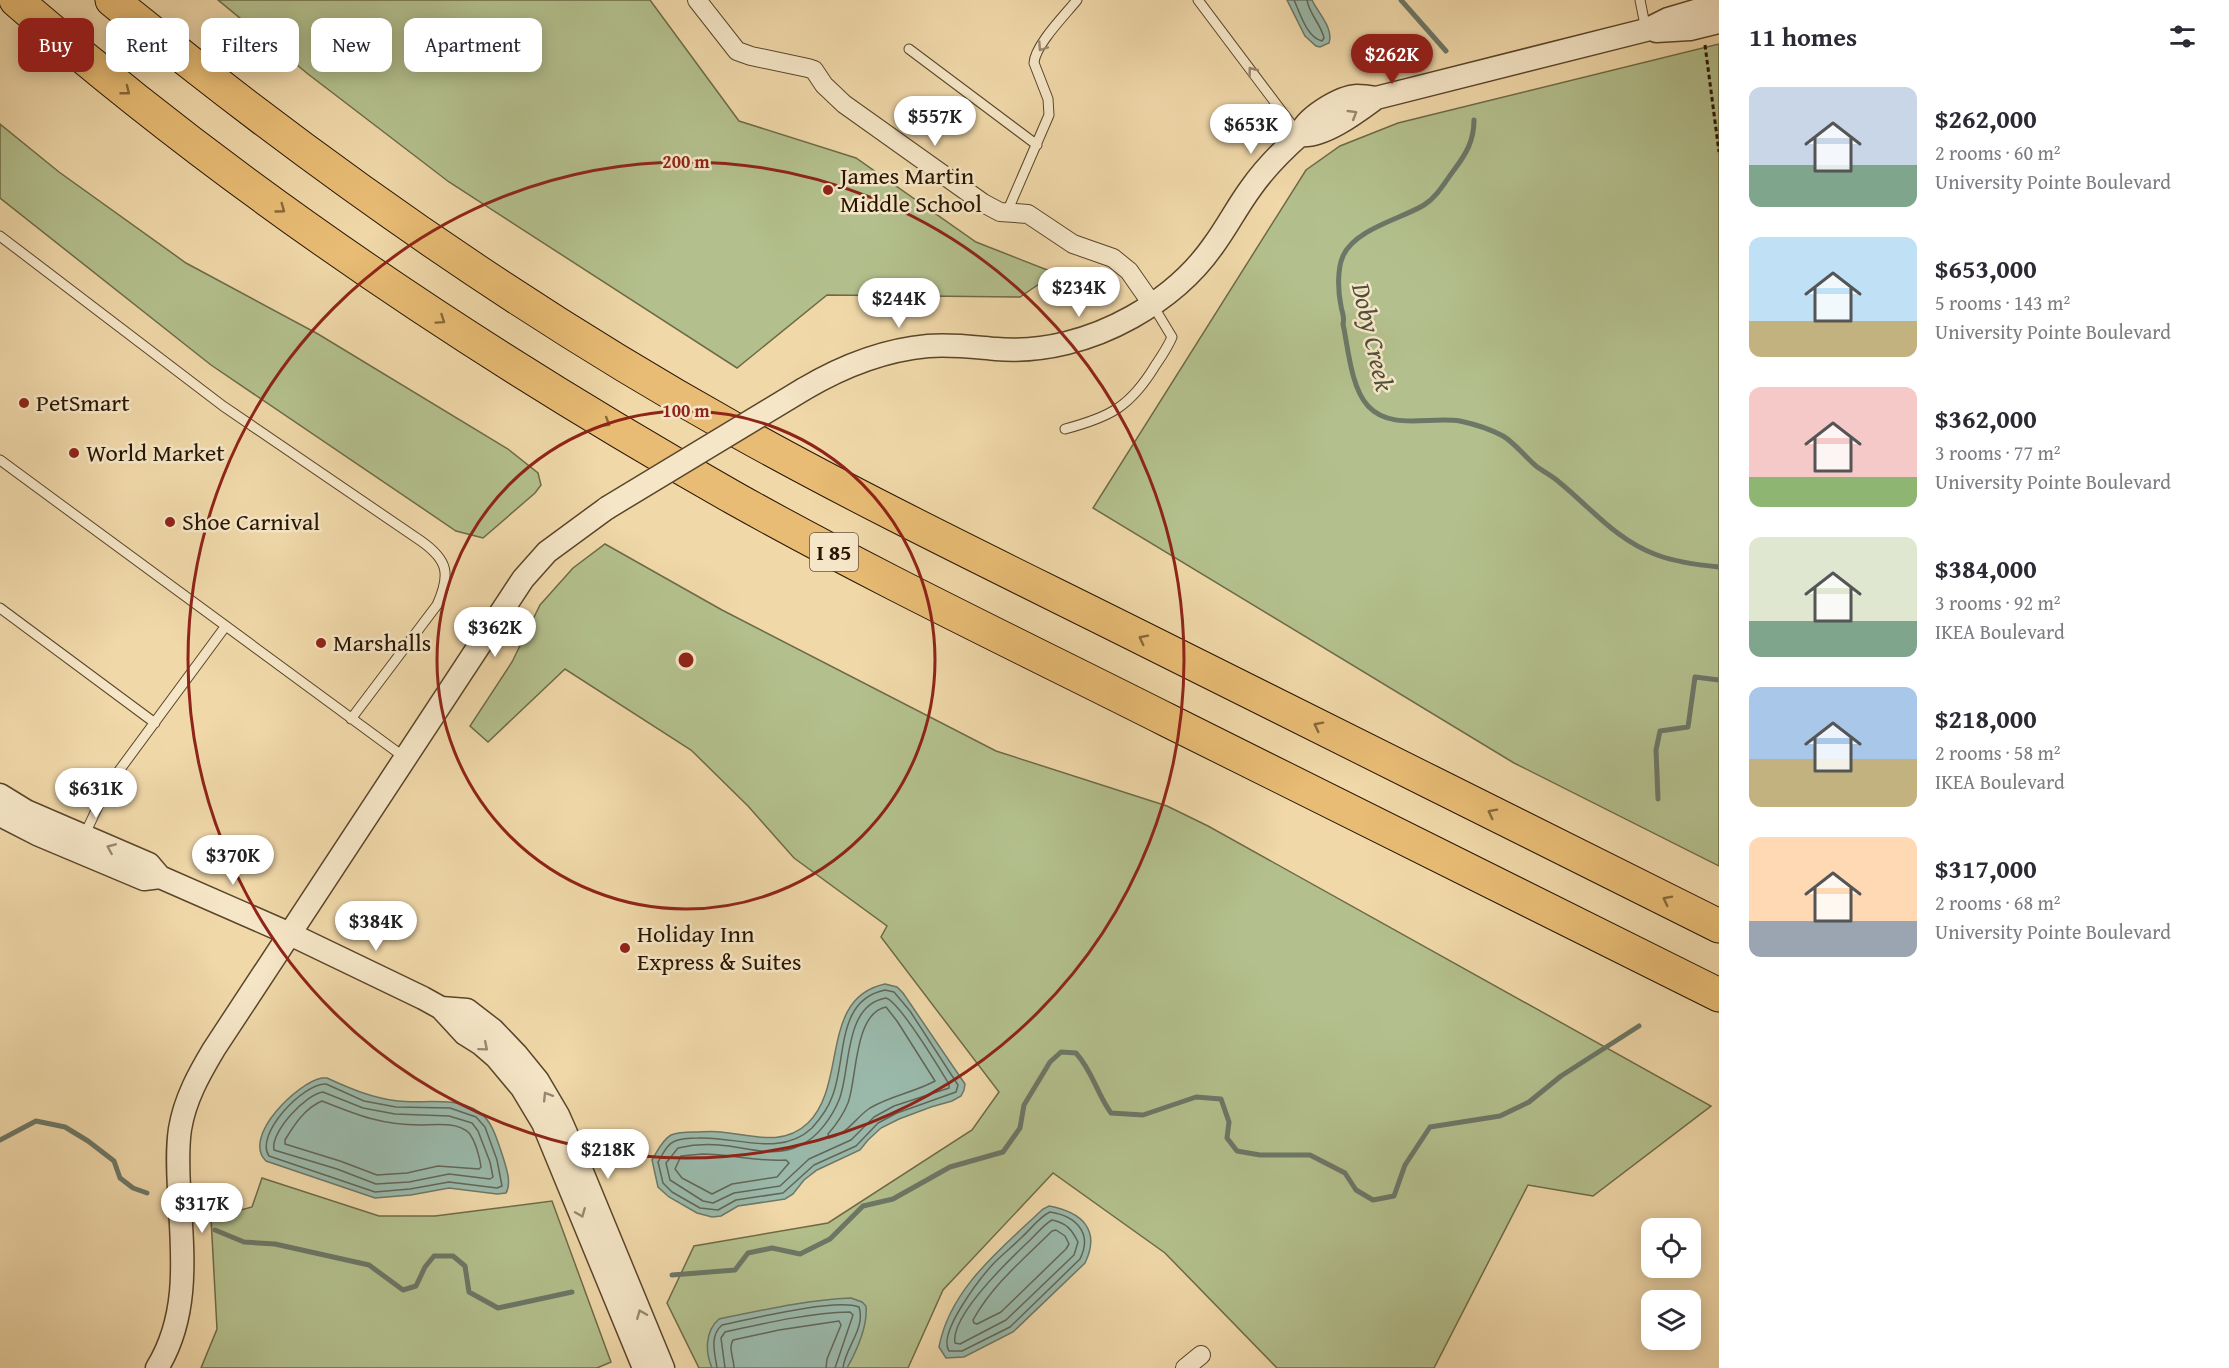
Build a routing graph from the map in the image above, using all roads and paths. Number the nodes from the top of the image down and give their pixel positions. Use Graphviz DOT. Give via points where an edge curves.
graph roads {
  1 [pos="16,0"];
  2 [pos="112,0"];
  3 [pos="698,0"];
  4 [pos="1064,0"];
  5 [pos="1077,0"];
  6 [pos="1198,0"];
  7 [pos="1640,0"];
  8 [pos="1719,4"];
  9 [pos="1065,15"];
  10 [pos="1710,24"];
  11 [pos="1646,30"];
  12 [pos="909,49"];
  13 [pos="1300,135"];
  14 [pos="1037,145"];
  15 [pos="1719,152"];
  16 [pos="1007,212"];
  17 [pos="0,236"];
  18 [pos="1152,304"];
  19 [pos="1065,429"];
  20 [pos="0,460"];
  21 [pos="0,608"];
  22 [pos="225,627"];
  23 [pos="351,719"];
  24 [pos="155,723"];
  25 [pos="405,758"];
  26 [pos="0,795"];
  27 [pos="0,815"];
  28 [pos="84,836"];
  29 [pos="160,877"];
  30 [pos="1719,926"];
  31 [pos="290,934"];
  32 [pos="1719,995"];
  33 [pos="441,1008"];
  34 [pos="1201,1355"];
  35 [pos="156,1368"];
  36 [pos="644,1368"];
  37 [pos="663,1368"];
  38 [pos="1185,1368"];
  1 -- 32 [label="highway, I 85, one-way" via="180,134 364,269 484,349 724,492 995,634"];
  30 -- 2 [label="highway, I 85, one-way" via="945,540 734,429 504,290 385,209 231,95"];
  3 -- 16 [label="street" via="737,51 814,70 844,104 982,203"];
  4 -- 9 [label="lane"];
  5 -- 9 [label="lane"];
  13 -- 6 [label="lane, one-way"];
  7 -- 11 [label="lane"];
  8 -- 11 [label="street" via="1677,15"];
  9 -- 14 [label="lane, one-way" via="1035,58 1050,107"];
  10 -- 11 [label="street" via="1669,31"];
  10 -- 15 [label="path"];
  11 -- 13 [label="street" via="1376,98 1326,130"];
  12 -- 14 [label="lane"];
  13 -- 18 [label="street" via="1251,187 1206,256 1179,285"];
  14 -- 16 [label="lane"];
  16 -- 18 [label="street" via="1028,214 1073,244 1119,262"];
  17 -- 23 [label="lane" via="224,406 441,558 445,577 437,605"];
  18 -- 19 [label="lane" via="1172,337 1147,380 1115,411 1099,420"];
  18 -- 25 [label="street, bridge" via="1089,337 1068,342 1030,349 945,345 900,350 856,363 804,389 607,508 547,552 523,579"];
  20 -- 22 [label="lane"];
  21 -- 24 [label="lane"];
  22 -- 23 [label="lane"];
  22 -- 24 [label="lane"];
  23 -- 25 [label="lane"];
  24 -- 28 [label="lane" via="107,787"];
  25 -- 31 [label="street"];
  26 -- 28 [label="street"];
  27 -- 29 [label="street" via="144,879"];
  29 -- 28 [label="street, one-way" via="149,864"];
  29 -- 31 [label="street"];
  31 -- 33 [label="street"];
  31 -- 35 [label="street" via="214,1049 184,1113 178,1160 182,1297 176,1327"];
  33 -- 36 [label="street, one-way" via="465,1034 496,1057 536,1109"];
  37 -- 33 [label="street, one-way" via="549,1098 493,1030 467,1010"];
  34 -- 38 [label="street"];
}
